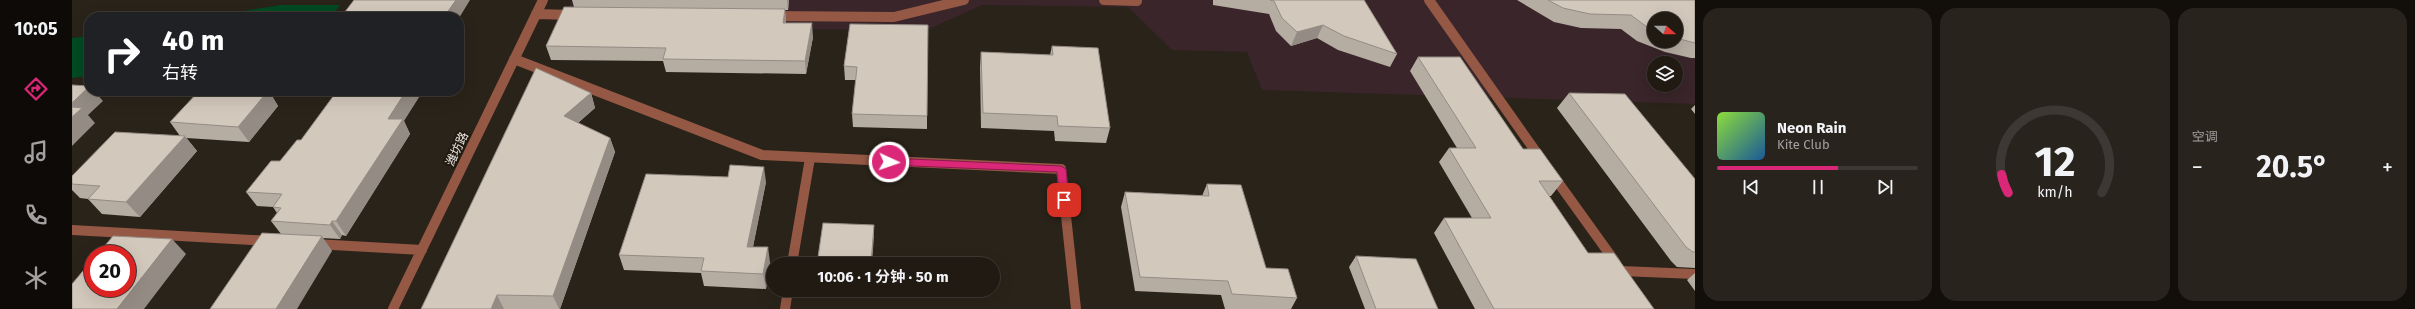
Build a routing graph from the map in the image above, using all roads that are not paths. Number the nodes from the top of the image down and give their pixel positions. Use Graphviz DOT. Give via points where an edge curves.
graph roads {
  1 [pos="543,0"];
  2 [pos="964,0"];
  3 [pos="1104,0"];
  4 [pos="1429,0"];
  5 [pos="1137,1"];
  6 [pos="536,14"];
  7 [pos="584,15"];
  8 [pos="759,16"];
  9 [pos="514,59"];
  10 [pos="810,158"];
  11 [pos="72,230"];
  12 [pos="279,242"];
  13 [pos="303,243"];
  14 [pos="422,250"];
  15 [pos="793,257"];
  16 [pos="1621,271"];
  17 [pos="1695,274"];
  18 [pos="1630,284"];
  19 [pos="787,297"];
  20 [pos="393,309"];
  21 [pos="784,309"];
  22 [pos="1076,309"];
  1 -- 6 [label="street, 潍坊路"];
  2 -- 8 [label="street" via="894,17"];
  3 -- 5 [label="street"];
  4 -- 16 [label="street"];
  6 -- 7 [label="street"];
  6 -- 9 [label="street, 潍坊路"];
  9 -- 10 [label="street" via="746,151 762,155"];
  9 -- 14 [label="street, 潍坊路"];
  10 -- 15 [label="street"];
  10 -- 22 [label="street" via="1061,169"];
  11 -- 12 [label="street"];
  13 -- 14 [label="street"];
  14 -- 20 [label="street, 潍坊路"];
  16 -- 17 [label="street"];
  16 -- 18 [label="street"];
  19 -- 21 [label="street"];
}
